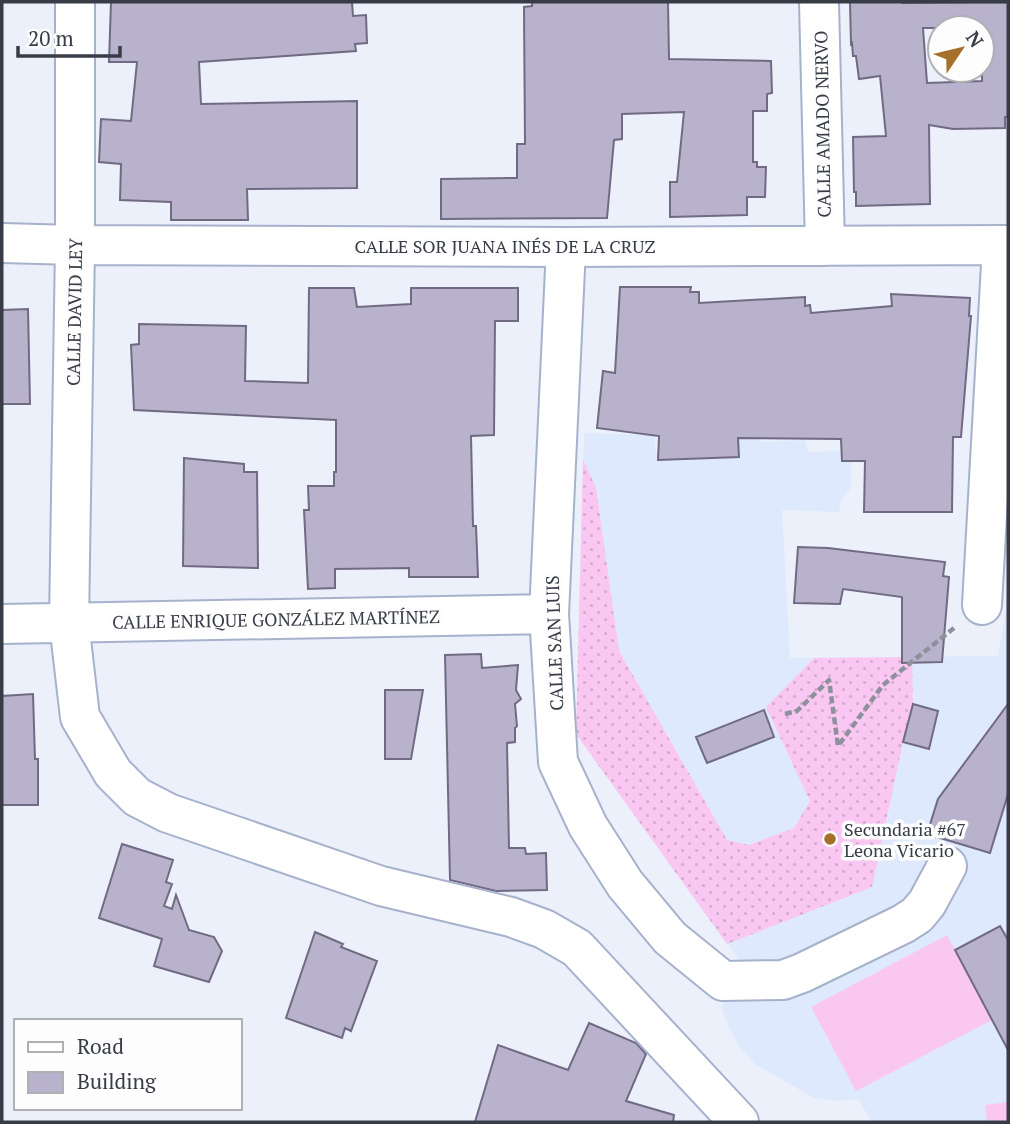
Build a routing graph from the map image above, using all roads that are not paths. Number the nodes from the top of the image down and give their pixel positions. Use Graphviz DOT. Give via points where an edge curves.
graph roads {
  1 [pos="75,2"];
  2 [pos="819,2"];
  3 [pos="2,243"];
  4 [pos="75,245"];
  5 [pos="825,246"];
  6 [pos="1005,246"];
  7 [pos="566,247"];
  8 [pos="982,605"];
  9 [pos="549,614"];
  10 [pos="69,623"];
  11 [pos="2,624"];
  12 [pos="947,866"];
  13 [pos="739,1122"];
  1 -- 4 [label="street, CALLE DAVID LEY"];
  2 -- 5 [label="street, CALLE AMADO NERVO"];
  3 -- 4 [label="street, CALLE SOR JUANA INÉS DE LA CRUZ"];
  4 -- 7 [label="street, CALLE SOR JUANA INÉS DE LA CRUZ"];
  4 -- 10 [label="street, CALLE DAVID LEY"];
  5 -- 6 [label="street, CALLE SOR JUANA INÉS DE LA CRUZ"];
  5 -- 7 [label="street, CALLE SOR JUANA INÉS DE LA CRUZ"];
  6 -- 8 [label="street"];
  7 -- 9 [label="street, CALLE SAN LUIS"];
  9 -- 10 [label="street, CALLE ENRIQUE GONZÁLEZ MARTÍNEZ"];
  9 -- 12 [label="street, CALLE SAN LUIS" via="558,762 588,826 625,884 670,938 723,981 783,980 903,924 927,903"];
  10 -- 11 [label="street, CALLE ENRIQUE GONZÁLEZ MARTÍNEZ"];
  10 -- 13 [label="street, CALLE DAVID LEY" via="80,716 113,773 137,797 201,826 381,886 544,929 577,948"];
}
